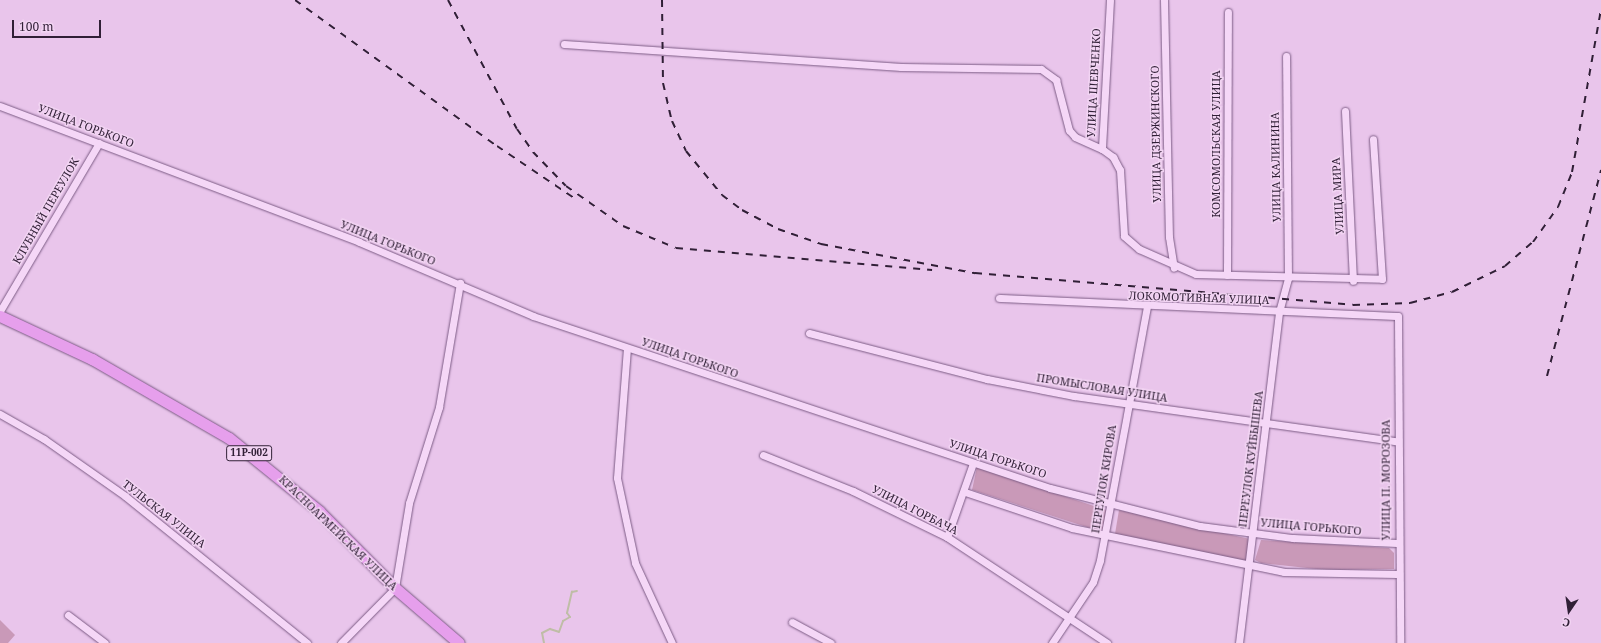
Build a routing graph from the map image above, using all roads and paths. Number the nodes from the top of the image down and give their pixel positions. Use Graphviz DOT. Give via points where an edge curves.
graph roads {
  1 [pos="1110,0"];
  2 [pos="1164,0"];
  3 [pos="1228,12"];
  4 [pos="564,44"];
  5 [pos="1286,56"];
  6 [pos="0,106"];
  7 [pos="1345,111"];
  8 [pos="1373,139"];
  9 [pos="99,143"];
  10 [pos="1102,149"];
  11 [pos="1174,268"];
  12 [pos="1227,275"];
  13 [pos="1288,278"];
  14 [pos="1354,281"];
  15 [pos="460,283"];
  16 [pos="999,298"];
  17 [pos="1147,307"];
  18 [pos="0,311"];
  19 [pos="1279,312"];
  20 [pos="0,316"];
  21 [pos="1398,316"];
  22 [pos="810,333"];
  23 [pos="627,348"];
  24 [pos="1128,402"];
  25 [pos="0,414"];
  26 [pos="1267,422"];
  27 [pos="1396,441"];
  28 [pos="763,455"];
  29 [pos="973,463"];
  30 [pos="965,492"];
  31 [pos="1112,505"];
  32 [pos="1254,534"];
  33 [pos="1107,535"];
  34 [pos="947,537"];
  35 [pos="1397,543"];
  36 [pos="1251,566"];
  37 [pos="1397,574"];
  38 [pos="395,588"];
  39 [pos="68,615"];
  40 [pos="1069,618"];
  41 [pos="792,622"];
  42 [pos="104,643"];
  43 [pos="307,643"];
  44 [pos="341,643"];
  45 [pos="459,643"];
  46 [pos="672,643"];
  47 [pos="831,643"];
  48 [pos="1052,643"];
  49 [pos="1107,643"];
  50 [pos="1239,643"];
  51 [pos="1400,643"];
  1 -- 10 [label="street, УЛИЦА ШЕВЧЕНКО"];
  2 -- 11 [label="street, УЛИЦА ДЗЕРЖИНСКОГО" via="1169,237"];
  3 -- 12 [label="street, КОМСОМОЛЬСКАЯ УЛИЦА"];
  4 -- 10 [label="street" via="901,67 1041,69 1056,80 1069,130"];
  5 -- 13 [label="street, УЛИЦА КАЛИНИНА"];
  6 -- 9 [label="street, УЛИЦА ГОРЬКОГО"];
  7 -- 14 [label="street, УЛИЦА МИРА"];
  8 -- 14 [label="street, УЛИЦА ШЕВЧЕНКО" via="1382,279"];
  9 -- 15 [label="street, УЛИЦА ГОРЬКОГО"];
  9 -- 18 [label="street, КЛУБНЫЙ ПЕРЕУЛОК"];
  10 -- 11 [label="street, УЛИЦА ШЕВЧЕНКО" via="1113,157 1120,170 1124,236 1139,249"];
  11 -- 12 [label="street, УЛИЦА ШЕВЧЕНКО" via="1196,274"];
  12 -- 13 [label="street, УЛИЦА ШЕВЧЕНКО"];
  13 -- 14 [label="street, УЛИЦА ШЕВЧЕНКО"];
  13 -- 19 [label="street, ПЕРЕУЛОК КУЙБЫШЕВА"];
  15 -- 23 [label="street, УЛИЦА ГОРЬКОГО" via="499,304"];
  15 -- 38 [label="street" via="439,407 409,503"];
  16 -- 17 [label="street, ЛОКОМОТИВНАЯ УЛИЦА"];
  17 -- 19 [label="street, ЛОКОМОТИВНАЯ УЛИЦА"];
  17 -- 24 [label="street, ПЕРЕУЛОК КИРОВА"];
  19 -- 21 [label="street, ЛОКОМОТИВНАЯ УЛИЦА"];
  19 -- 26 [label="street, ПЕРЕУЛОК КУЙБЫШЕВА"];
  20 -- 38 [label="main road, КРАСНОАРМЕЙСКАЯ УЛИЦА / 11Р-002" via="92,359 229,438 319,511"];
  21 -- 27 [label="street, УЛИЦА П. МОРОЗОВА"];
  22 -- 24 [label="street, ПРОМЫСЛОВАЯ УЛИЦА" via="987,379 1074,396"];
  23 -- 29 [label="street, УЛИЦА ГОРЬКОГО"];
  23 -- 46 [label="street" via="617,478 635,563"];
  24 -- 26 [label="street, ПРОМЫСЛОВАЯ УЛИЦА"];
  24 -- 31 [label="street, ПЕРЕУЛОК КИРОВА"];
  25 -- 43 [label="street, ТУЛЬСКАЯ УЛИЦА" via="44,439 125,496"];
  26 -- 27 [label="street, ПРОМЫСЛОВАЯ УЛИЦА"];
  26 -- 32 [label="street, ПЕРЕУЛОК КУЙБЫШЕВА"];
  27 -- 35 [label="street, УЛИЦА П. МОРОЗОВА"];
  28 -- 34 [label="street, УЛИЦА ГОРБАЧА" via="853,491"];
  29 -- 30 [label="street"];
  29 -- 31 [label="street, УЛИЦА ГОРЬКОГО"];
  30 -- 33 [label="street" via="1072,528"];
  30 -- 34 [label="street"];
  31 -- 32 [label="street, УЛИЦА ГОРЬКОГО" via="1200,526"];
  31 -- 33 [label="street, ПЕРЕУЛОК КИРОВА"];
  32 -- 35 [label="street, УЛИЦА ГОРЬКОГО"];
  32 -- 36 [label="street, ПЕРЕУЛОК КУЙБЫШЕВА"];
  33 -- 36 [label="street"];
  33 -- 40 [label="street, ПЕРЕУЛОК КИРОВА" via="1093,582"];
  34 -- 40 [label="street, УЛИЦА ГОРБАЧА"];
  35 -- 37 [label="street, УЛИЦА П. МОРОЗОВА"];
  36 -- 37 [label="street" via="1291,573"];
  36 -- 50 [label="street, ПЕРЕУЛОК КУЙБЫШЕВА"];
  37 -- 51 [label="street, УЛИЦА П. МОРОЗОВА"];
  38 -- 44 [label="street"];
  38 -- 45 [label="main road, КРАСНОАРМЕЙСКАЯ УЛИЦА / 11Р-002"];
  39 -- 42 [label="street"];
  40 -- 48 [label="street, ПЕРЕУЛОК КИРОВА"];
  40 -- 49 [label="street, УЛИЦА ГОРБАЧА"];
  41 -- 47 [label="street"];
}
